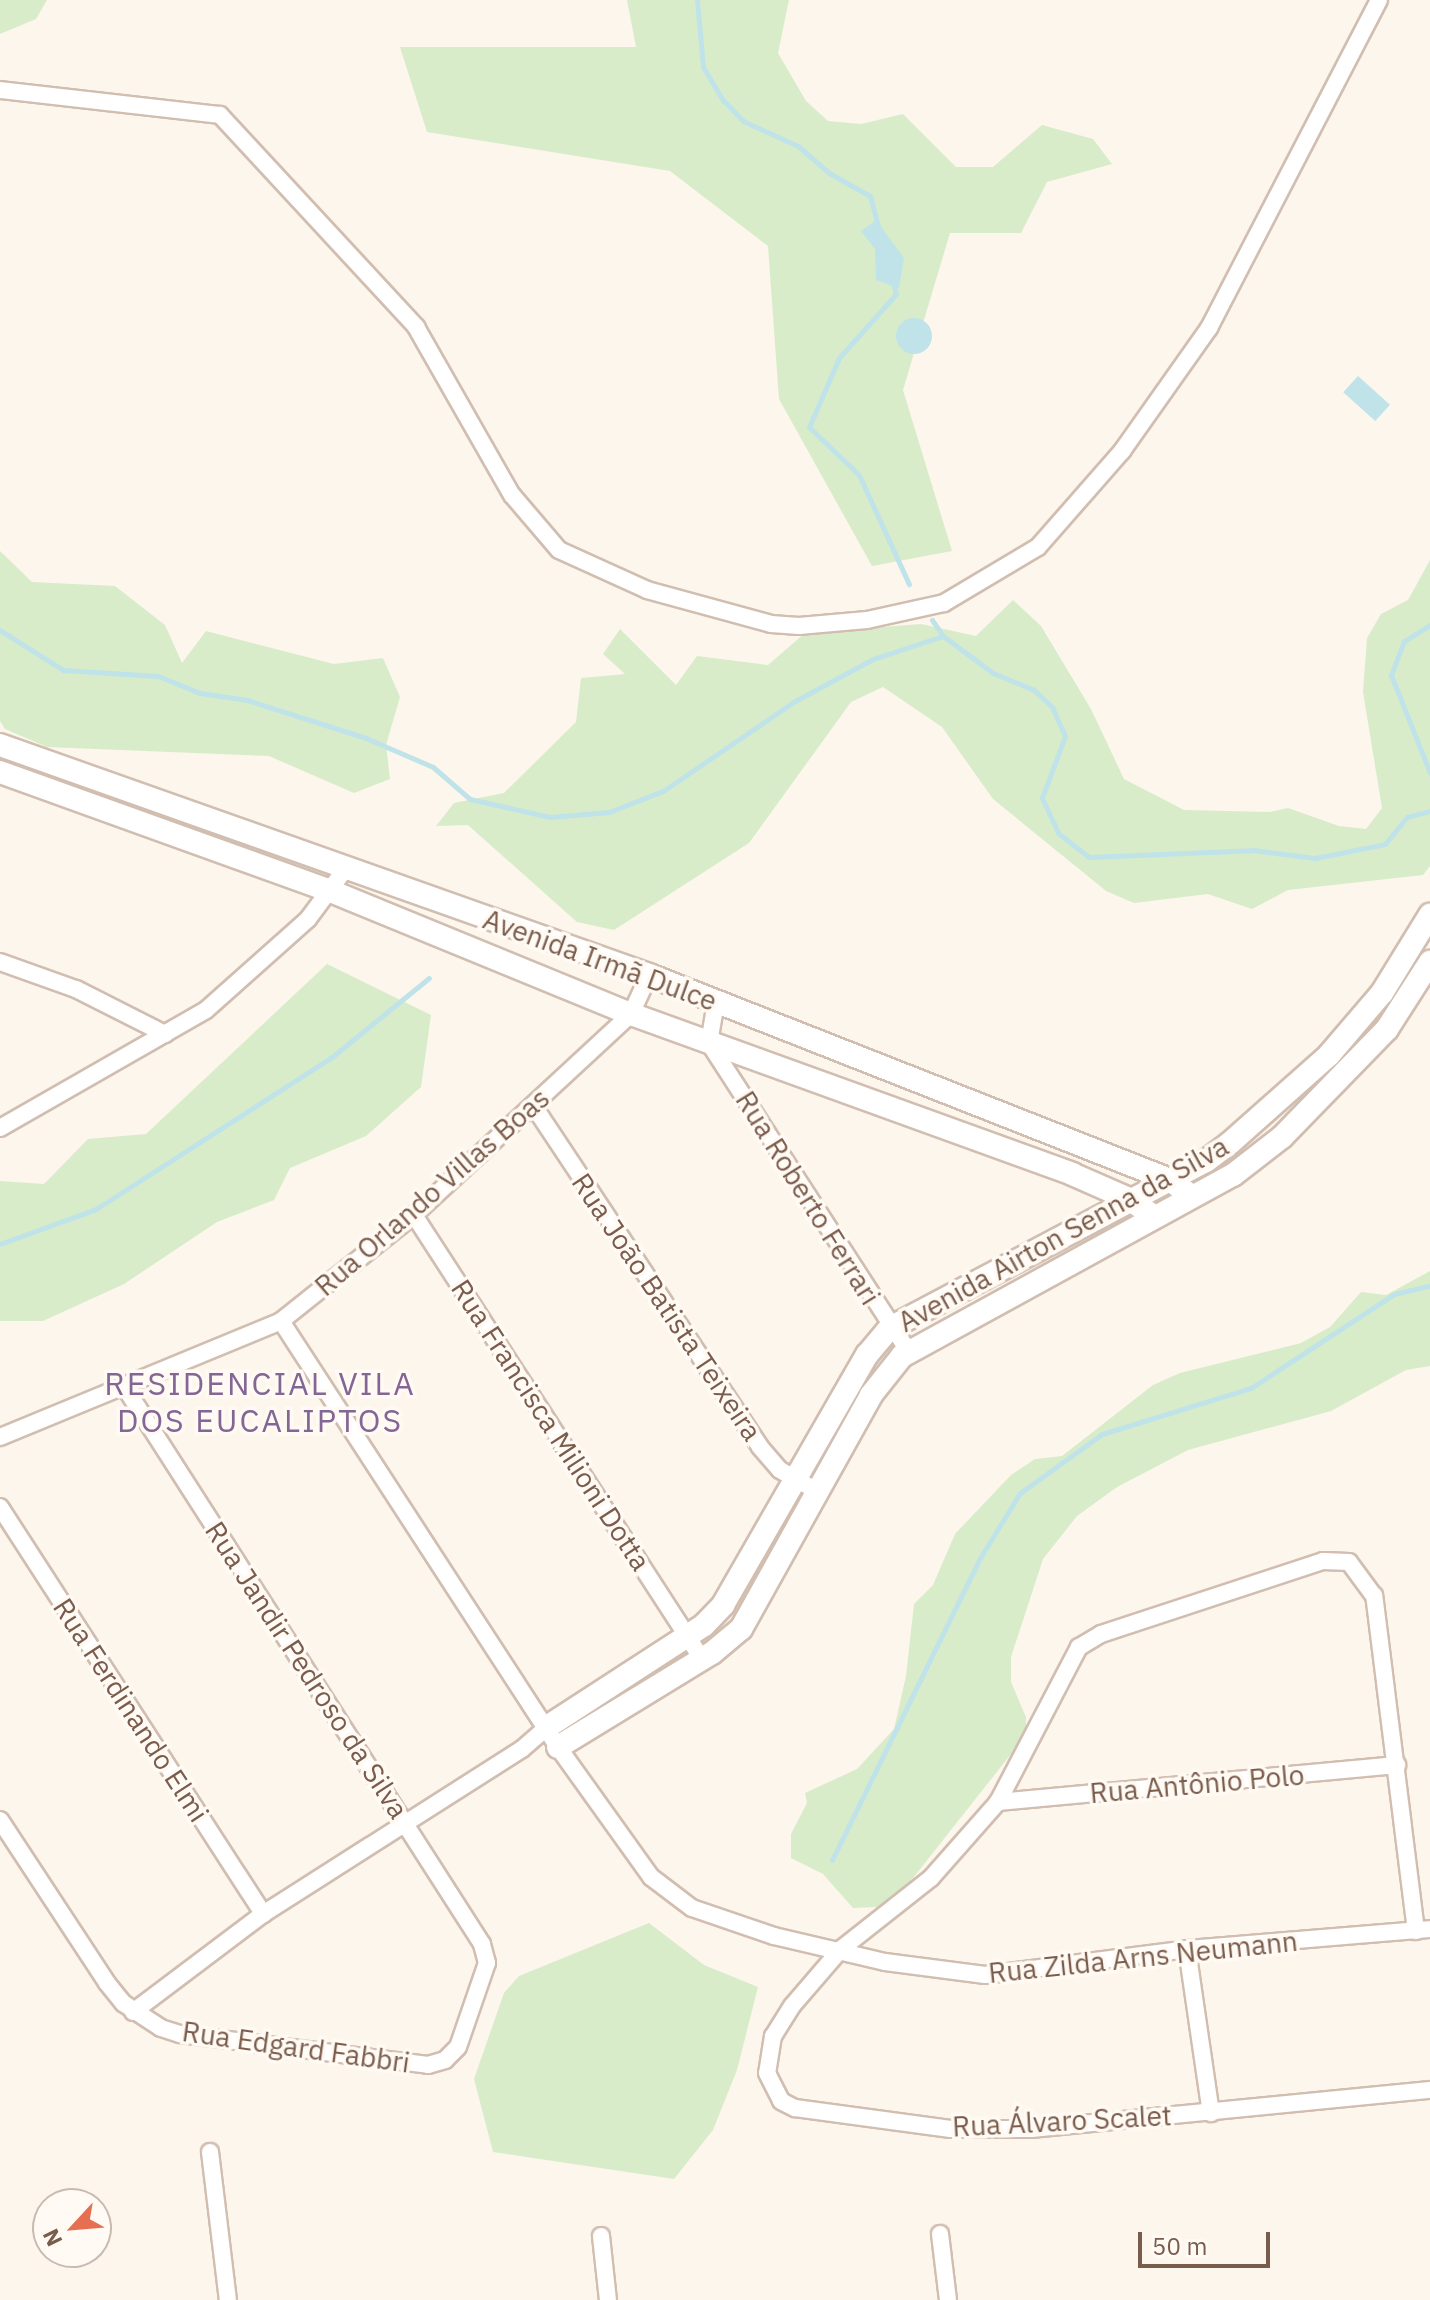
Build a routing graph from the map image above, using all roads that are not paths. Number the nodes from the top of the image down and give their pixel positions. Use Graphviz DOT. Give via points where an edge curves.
graph roads {
  1 [pos="1379,0"];
  2 [pos="0,90"];
  3 [pos="0,745"];
  4 [pos="0,772"];
  5 [pos="346,868"];
  6 [pos="333,892"];
  7 [pos="1429,917"];
  8 [pos="0,962"];
  9 [pos="1430,962"];
  10 [pos="649,975"];
  11 [pos="716,1002"];
  12 [pos="631,1014"];
  13 [pos="165,1034"];
  14 [pos="709,1043"];
  15 [pos="533,1105"];
  16 [pos="0,1128"];
  17 [pos="1170,1180"];
  18 [pos="1191,1196"];
  19 [pos="1129,1199"];
  20 [pos="414,1215"];
  21 [pos="1153,1216"];
  22 [pos="281,1321"];
  23 [pos="890,1328"];
  24 [pos="908,1351"];
  25 [pos="124,1386"];
  26 [pos="0,1437"];
  27 [pos="796,1481"];
  28 [pos="817,1491"];
  29 [pos="0,1507"];
  30 [pos="688,1636"];
  31 [pos="702,1659"];
  32 [pos="552,1737"];
  33 [pos="1397,1765"];
  34 [pos="998,1802"];
  35 [pos="0,1820"];
  36 [pos="405,1824"];
  37 [pos="263,1914"];
  38 [pos="1423,1930"];
  39 [pos="841,1949"];
  40 [pos="1187,1949"];
  41 [pos="487,1957"];
  42 [pos="133,2012"];
  43 [pos="1430,2090"];
  44 [pos="1211,2113"];
  45 [pos="210,2152"];
  46 [pos="940,2234"];
  47 [pos="601,2236"];
  48 [pos="228,2300"];
  49 [pos="608,2300"];
  50 [pos="948,2300"];
  1 -- 2 [label="street" via="1209,328 1122,451 1056,527 1006,569 944,603 867,620 799,626 771,624 647,590 559,550 512,495 416,327 220,115"];
  3 -- 5 [label="street, Avenida Irmã Dulce"];
  4 -- 6 [label="street, Avenida Irmã Dulce"];
  5 -- 6 [label="street"];
  5 -- 10 [label="street, Avenida Irmã Dulce"];
  6 -- 12 [label="street, Avenida Irmã Dulce"];
  6 -- 13 [label="street" via="266,960 206,1010"];
  7 -- 17 [label="street, Avenida Airton Senna da Silva" via="1382,993 1329,1055 1230,1143"];
  8 -- 13 [label="street" via="76,989"];
  9 -- 18 [label="street, Avenida Airton Senna da Silva" via="1387,1029 1282,1137 1233,1175"];
  10 -- 11 [label="street, Avenida Irmã Dulce"];
  10 -- 12 [label="street, Rua Orlando Villas Boas"];
  11 -- 14 [label="street"];
  11 -- 17 [label="street, Avenida Irmã Dulce"];
  12 -- 14 [label="street, Avenida Irmã Dulce"];
  12 -- 15 [label="street, Rua Orlando Villas Boas"];
  13 -- 16 [label="street"];
  14 -- 19 [label="street, Avenida Irmã Dulce"];
  14 -- 23 [label="street, Rua Roberto Ferrari"];
  15 -- 20 [label="street, Rua Orlando Villas Boas"];
  15 -- 27 [label="street, Rua João Batista Teixeira" via="760,1447"];
  17 -- 18 [label="street, Avenida Irmã Dulce"];
  17 -- 19 [label="street, Avenida Airton Senna da Silva"];
  18 -- 21 [label="street, Avenida Airton Senna da Silva"];
  19 -- 21 [label="street, Avenida Irmã Dulce"];
  19 -- 23 [label="street, Avenida Airton Senna da Silva"];
  20 -- 22 [label="street, Rua Orlando Villas Boas"];
  20 -- 30 [label="street, Rua Francisca Milioni Dotta"];
  21 -- 24 [label="street, Avenida Airton Senna da Silva"];
  22 -- 25 [label="street, Rua Orlando Villas Boas"];
  22 -- 32 [label="street, Rua Zilda Arns Neumann"];
  23 -- 24 [label="street, Rua Roberto Ferrari"];
  23 -- 27 [label="street, Avenida Airton Senna da Silva" via="867,1355"];
  24 -- 28 [label="street, Avenida Airton Senna da Silva" via="878,1383"];
  25 -- 26 [label="street, Rua Orlando Villas Boas"];
  25 -- 36 [label="street, Rua Jandir Pedroso da Silva"];
  27 -- 28 [label="street, Rua João Batista Teixeira"];
  27 -- 30 [label="street, Avenida Airton Senna da Silva" via="723,1605"];
  28 -- 31 [label="street, Avenida Airton Senna da Silva" via="741,1629"];
  29 -- 37 [label="street, Rua Ferdinando Elmi"];
  30 -- 31 [label="street, Rua Francisca Milioni Dotta"];
  30 -- 32 [label="street, Avenida Airton Senna da Silva"];
  31 -- 32 [label="street, Avenida Airton Senna da Silva"];
  32 -- 36 [label="street" via="522,1749"];
  32 -- 39 [label="street, Rua Zilda Arns Neumann" via="651,1877 670,1894 744,1929"];
  33 -- 34 [label="street, Rua Antônio Polo"];
  33 -- 34 [label="street, Rua Álvaro Scalet" via="1374,1596 1349,1562 1323,1561 1101,1634 1079,1647"];
  33 -- 38 [label="street"];
  34 -- 39 [label="street, Rua Álvaro Scalet" via="931,1878"];
  35 -- 42 [label="street" via="107,1983"];
  36 -- 37 [label="street"];
  36 -- 41 [label="street, Rua Jandir Pedroso da Silva"];
  37 -- 42 [label="street"];
  38 -- 40 [label="street, Rua Zilda Arns Neumann"];
  39 -- 40 [label="street, Rua Zilda Arns Neumann" via="885,1962 985,1975"];
  39 -- 44 [label="street, Rua Álvaro Scalet" via="781,2020 766,2056 772,2088 795,2108 964,2129 1031,2129"];
  40 -- 44 [label="street"];
  41 -- 42 [label="street, Rua Edgard Fabbri" via="458,2047 437,2064 180,2034"];
  43 -- 44 [label="street, Rua Álvaro Scalet"];
  45 -- 48 [label="street"];
  46 -- 50 [label="street"];
  47 -- 49 [label="street"];
}
